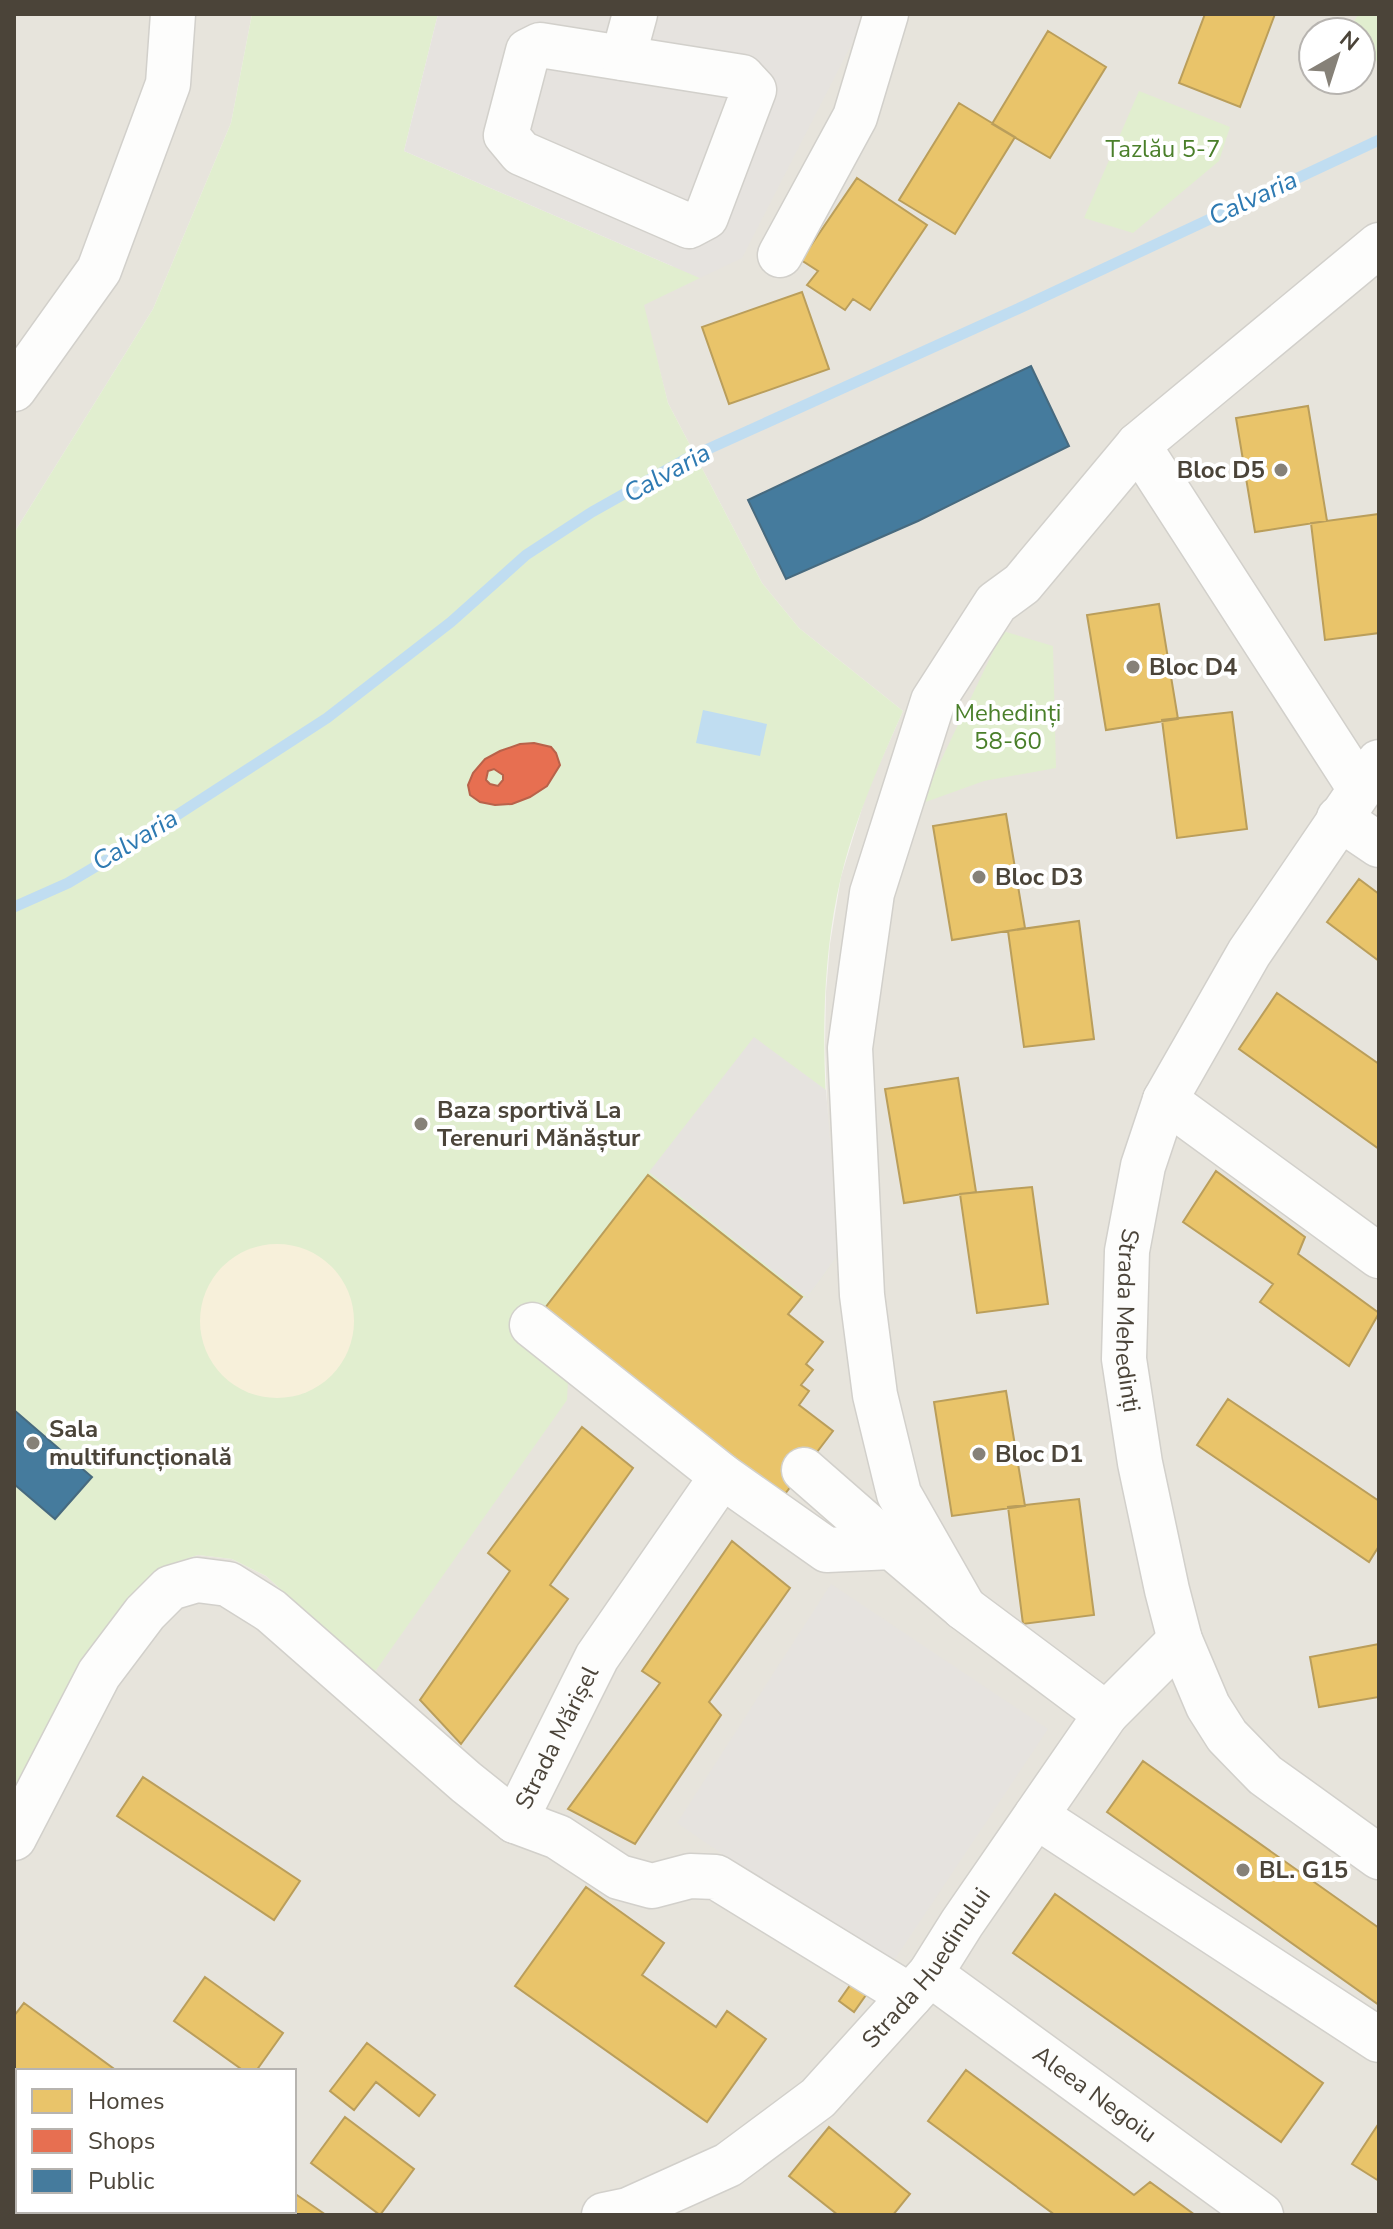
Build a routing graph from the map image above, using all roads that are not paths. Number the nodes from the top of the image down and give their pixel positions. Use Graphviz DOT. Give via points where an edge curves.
graph roads {
  1 [pos="173,14"];
  2 [pos="635,14"];
  3 [pos="886,14"];
  4 [pos="623,58"];
  5 [pos="1379,245"];
  6 [pos="780,255"];
  7 [pos="14,389"];
  8 [pos="1138,445"];
  9 [pos="1359,789"];
  10 [pos="1379,845"];
  11 [pos="1165,1100"];
  12 [pos="1379,1256"];
  13 [pos="532,1325"];
  14 [pos="804,1470"];
  15 [pos="722,1476"];
  16 [pos="892,1547"];
  17 [pos="964,1608"];
  18 [pos="1180,1640"];
  19 [pos="1106,1714"];
  20 [pos="1036,1816"];
  21 [pos="515,1821"];
  22 [pos="14,1838"];
  23 [pos="1379,1857"];
  24 [pos="920,1985"];
  25 [pos="1379,2040"];
  26 [pos="622,2213"];
  27 [pos="1261,2215"];
  1 -- 7 [label="street" via="168,84 99,270"];
  2 -- 4 [label="street"];
  3 -- 6 [label="street" via="855,117"];
  4 -- 4 [label="street" via="540,45 528,51 506,135 521,153 689,226 706,217 754,90 742,77"];
  5 -- 8 [label="street"];
  8 -- 9 [label="street"];
  8 -- 17 [label="street" via="1022,584 996,603 933,701 872,893 850,1048 843,1158 875,1395 899,1494"];
  9 -- 10 [label="street"];
  9 -- 11 [label="street, Strada Mehedinți" via="1249,953"];
  11 -- 12 [label="street"];
  11 -- 18 [label="street, Strada Mehedinți" via="1143,1166 1127,1251 1124,1359 1143,1477"];
  13 -- 15 [label="street"];
  14 -- 16 [label="street"];
  15 -- 16 [label="street" via="827,1550"];
  15 -- 21 [label="street, Strada Mărișel" via="597,1657"];
  16 -- 17 [label="street"];
  17 -- 19 [label="street"];
  18 -- 19 [label="street, Strada Huedinului"];
  18 -- 23 [label="street, Strada Mehedinți" via="1227,1736 1265,1775"];
  19 -- 20 [label="street, Strada Huedinului"];
  20 -- 24 [label="street, Strada Huedinului"];
  20 -- 25 [label="street"];
  21 -- 22 [label="street, Strada Mărișel" via="271,1611 228,1584 197,1580 170,1588 99,1674"];
  21 -- 24 [label="street, Aleea Negoiu" via="558,1837 619,1877 652,1886 690,1876 716,1877"];
  24 -- 26 [label="street, Strada Huedinului" via="818,2098 728,2165"];
  24 -- 27 [label="street, Aleea Negoiu"];
}
